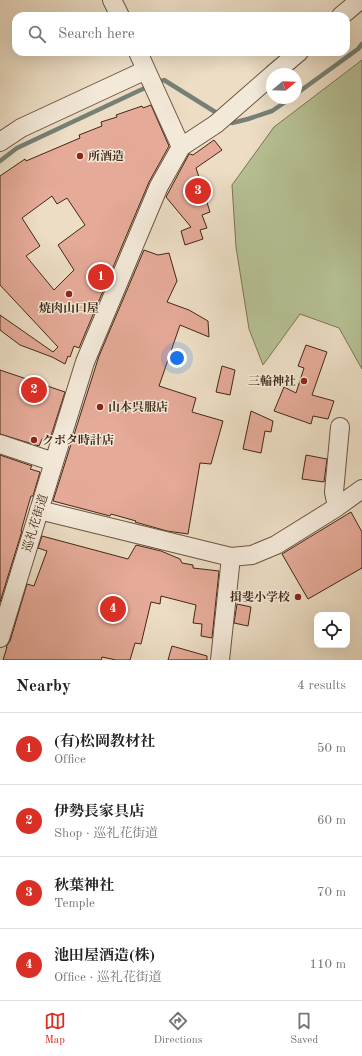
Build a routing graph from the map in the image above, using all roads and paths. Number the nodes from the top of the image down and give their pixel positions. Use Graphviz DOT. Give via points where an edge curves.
graph roads {
  1 [pos="112,0"];
  2 [pos="360,0"];
  3 [pos="118,12"];
  4 [pos="346,12"];
  5 [pos="140,56"];
  6 [pos="294,56"];
  7 [pos="281,68"];
  8 [pos="147,72"];
  9 [pos="266,81"];
  10 [pos="0,142"];
  11 [pos="181,147"];
  12 [pos="340,428"];
  13 [pos="0,444"];
  14 [pos="54,462"];
  15 [pos="362,490"];
  16 [pos="337,507"];
  17 [pos="39,510"];
  18 [pos="231,556"];
  19 [pos="0,638"];
  20 [pos="220,660"];
  1 -- 3 [label="street"];
  2 -- 4 [label="street"];
  5 -- 8 [label="street"];
  6 -- 7 [label="street"];
  8 -- 10 [label="street" via="21,128"];
  8 -- 11 [label="street"];
  9 -- 11 [label="street" via="216,124"];
  11 -- 14 [label="street, 巡礼花街道" via="159,186 85,362"];
  12 -- 16 [label="street" via="334,492"];
  13 -- 14 [label="street"];
  14 -- 17 [label="street, 巡礼花街道"];
  15 -- 16 [label="street"];
  16 -- 18 [label="street" via="276,545 252,555"];
  17 -- 18 [label="street"];
  17 -- 19 [label="street, 巡礼花街道"];
  18 -- 20 [label="street"];
}
